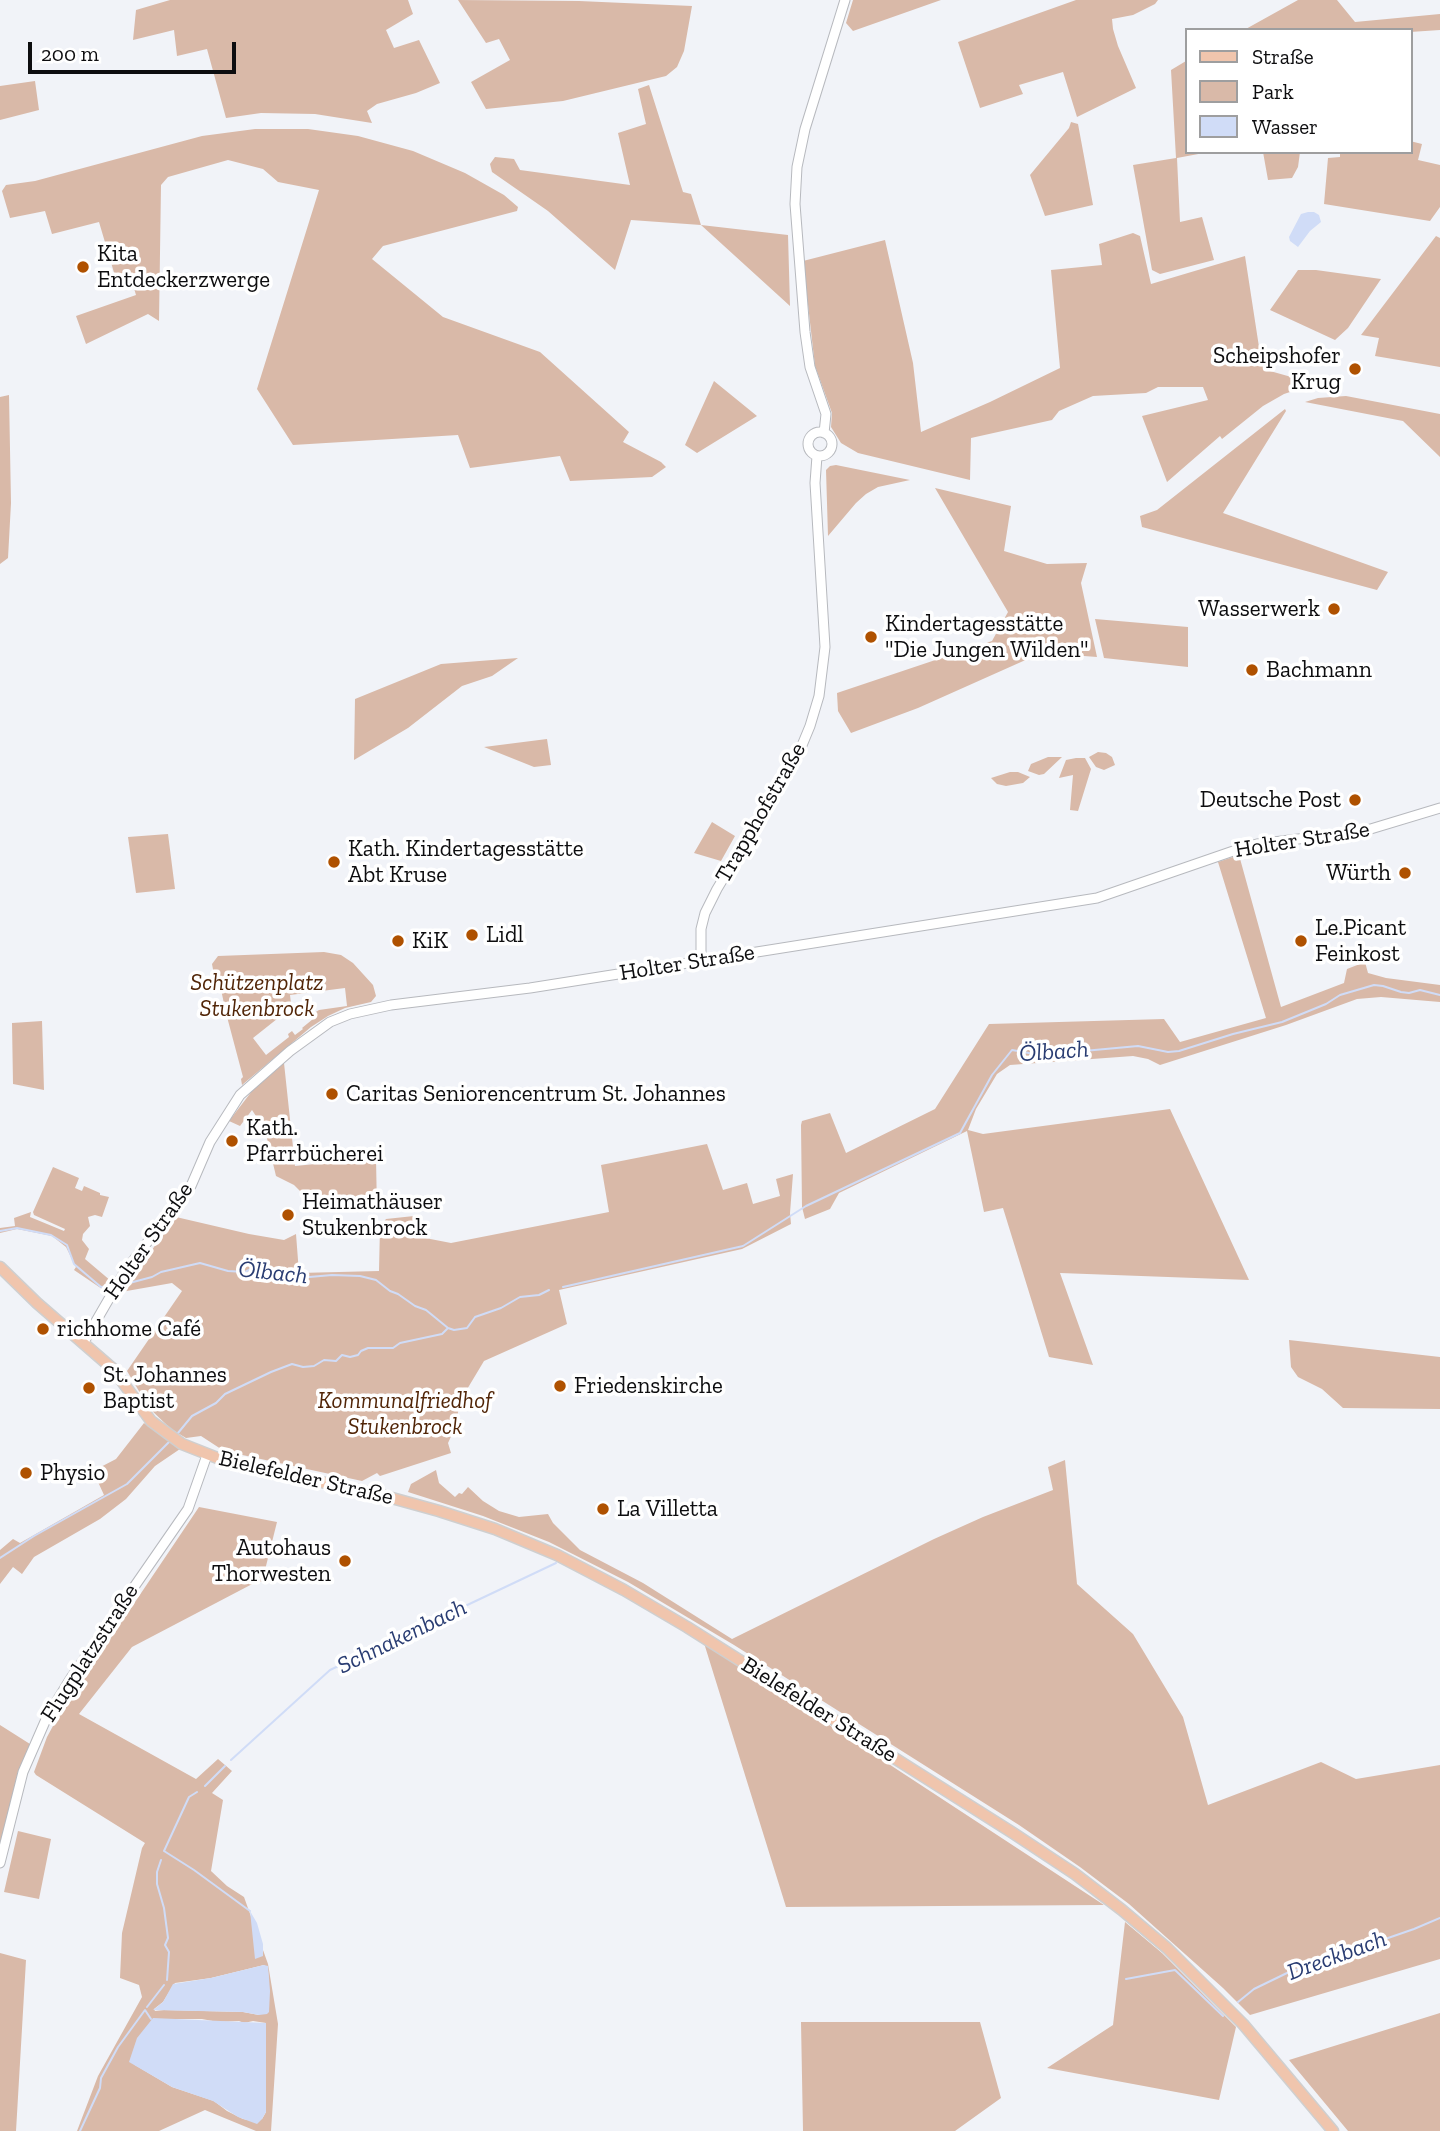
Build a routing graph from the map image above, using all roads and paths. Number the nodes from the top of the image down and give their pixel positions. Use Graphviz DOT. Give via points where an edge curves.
graph roads {
  1 [pos="845,0"];
  2 [pos="824,433"];
  3 [pos="817,456"];
  4 [pos="1440,808"];
  5 [pos="701,960"];
  6 [pos="0,1267"];
  7 [pos="83,1342"];
  8 [pos="207,1455"];
  9 [pos="0,1863"];
  10 [pos="1333,2131"];
  1 -- 2 [label="street" via="806,129 795,204 805,332 810,367 826,414"];
  2 -- 3 [label="street" via="832,442 831,449"];
  2 -- 3 [label="street" via="809,440 808,446"];
  3 -- 5 [label="street, Trapphofstraße" via="825,647 819,696 798,755 705,913"];
  4 -- 5 [label="street, Holter Straße" via="1364,831 1242,848 1097,898"];
  5 -- 7 [label="street, Holter Straße" via="373,1008 330,1023 240,1095 215,1133 191,1186 114,1288"];
  6 -- 7 [label="main road, Bielefelder Straße"];
  7 -- 8 [label="main road, Bielefelder Straße" via="113,1369 146,1415 182,1444"];
  8 -- 9 [label="street, Flugplatzstraße" via="188,1509 39,1732 23,1772"];
  8 -- 10 [label="main road, Bielefelder Straße" via="381,1495 495,1529 568,1561 687,1627 1013,1833 1122,1910 1214,1993"];
}
